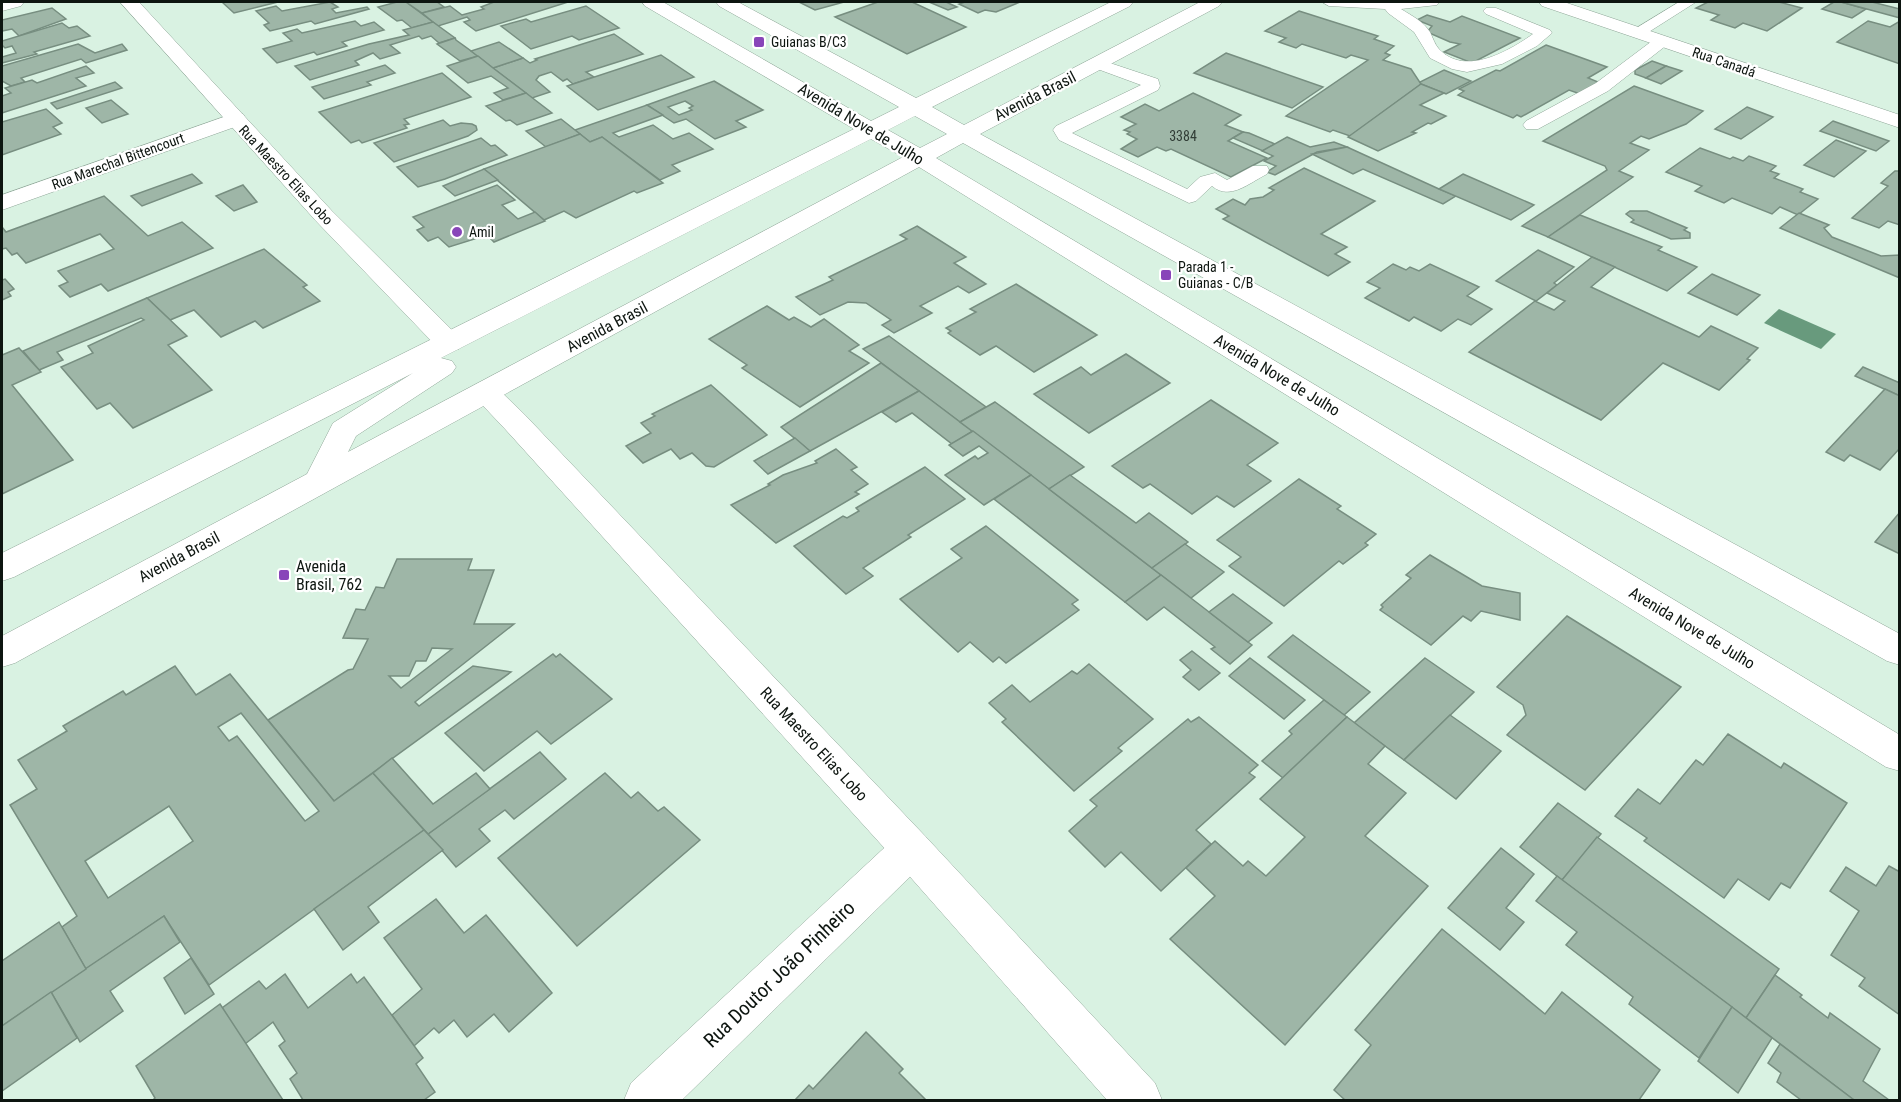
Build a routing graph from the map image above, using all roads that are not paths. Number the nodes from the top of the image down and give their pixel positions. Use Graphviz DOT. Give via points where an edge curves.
graph roads {
  1 [pos="15,2"];
  2 [pos="129,2"];
  3 [pos="651,2"];
  4 [pos="725,2"];
  5 [pos="1124,2"];
  6 [pos="1213,2"];
  7 [pos="1329,2"];
  8 [pos="1432,2"];
  9 [pos="1548,2"];
  10 [pos="1689,2"];
  11 [pos="2,5"];
  12 [pos="1393,5"];
  13 [pos="1491,11"];
  14 [pos="1638,32"];
  15 [pos="1662,41"];
  16 [pos="1098,64"];
  17 [pos="916,108"];
  18 [pos="235,119"];
  19 [pos="1899,122"];
  20 [pos="1532,125"];
  21 [pos="873,130"];
  22 [pos="963,134"];
  23 [pos="920,158"];
  24 [pos="1260,170"];
  25 [pos="2,203"];
  26 [pos="449,343"];
  27 [pos="485,393"];
  28 [pos="318,483"];
  29 [pos="2,568"];
  30 [pos="1899,651"];
  31 [pos="2,653"];
  32 [pos="1899,755"];
  33 [pos="910,849"];
  34 [pos="648,1101"];
  35 [pos="1138,1101"];
  1 -- 11 [label="main road"];
  2 -- 18 [label="main road, Rua Maestro Elias Lobo"];
  3 -- 21 [label="main road, Avenida Nove de Julho"];
  4 -- 17 [label="main road"];
  5 -- 17 [label="main road"];
  6 -- 16 [label="main road, Avenida Brasil"];
  7 -- 12 [label="lane"];
  8 -- 12 [label="lane"];
  9 -- 14 [label="main road, Rua Canadá"];
  10 -- 14 [label="lane"];
  12 -- 13 [label="lane" via="1393,10 1416,25 1437,56 1475,68 1494,64 1544,33"];
  14 -- 15 [label="main road, Rua Canadá"];
  15 -- 19 [label="main road, Rua Canadá"];
  15 -- 20 [label="lane" via="1602,87"];
  16 -- 22 [label="main road, Avenida Brasil"];
  16 -- 24 [label="lane" via="1136,76 1152,86 1062,130 1065,136 1189,197 1207,181 1215,179 1226,188"];
  17 -- 21 [label="main road"];
  17 -- 22 [label="main road"];
  18 -- 25 [label="main road, Rua Marechal Bittencourt"];
  18 -- 26 [label="main road, Rua Maestro Elias Lobo"];
  21 -- 23 [label="main road, Avenida Nove de Julho"];
  21 -- 26 [label="main road"];
  22 -- 23 [label="main road, Avenida Brasil"];
  22 -- 30 [label="main road"];
  23 -- 27 [label="main road, Avenida Brasil"];
  23 -- 32 [label="main road, Avenida Nove de Julho"];
  26 -- 28 [label="main road" via="445,366 344,430"];
  26 -- 29 [label="main road"];
  27 -- 28 [label="main road, Avenida Brasil"];
  27 -- 33 [label="main road, Rua Maestro Elias Lobo"];
  28 -- 31 [label="main road, Avenida Brasil"];
  33 -- 34 [label="main road, Rua Doutor João Pinheiro"];
  33 -- 35 [label="main road, Rua Maestro Elias Lobo"];
}
